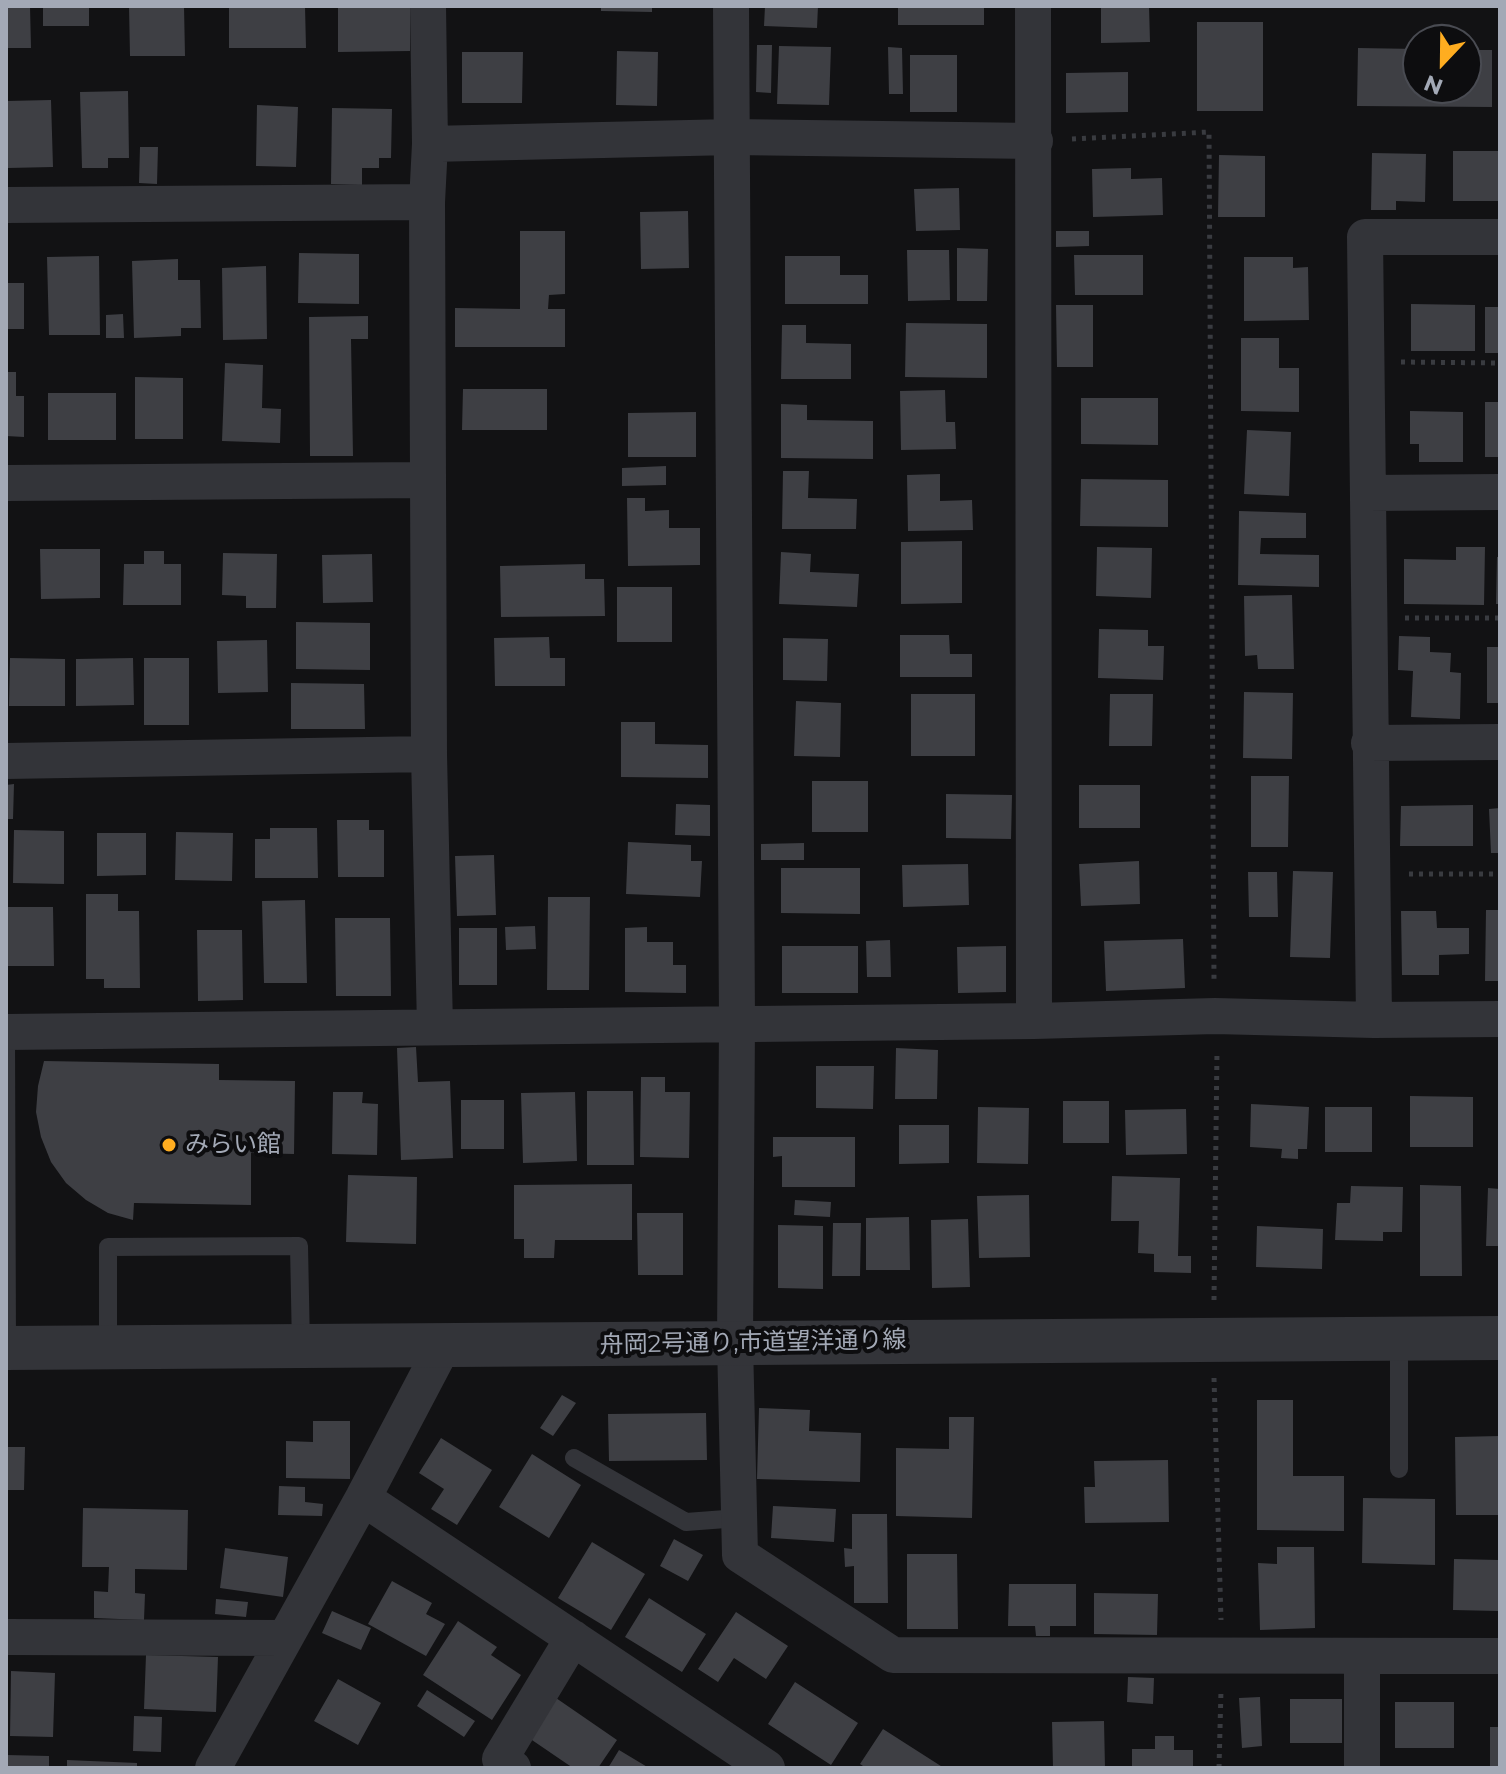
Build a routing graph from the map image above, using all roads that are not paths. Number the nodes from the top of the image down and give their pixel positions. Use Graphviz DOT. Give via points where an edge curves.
graph roads {
  1 [pos="428,6"];
  2 [pos="731,6"];
  3 [pos="1033,6"];
  4 [pos="732,137"];
  5 [pos="1035,141"];
  6 [pos="430,144"];
  7 [pos="427,202"];
  8 [pos="6,205"];
  9 [pos="1500,237"];
  10 [pos="427,480"];
  11 [pos="6,483"];
  12 [pos="1500,492"];
  13 [pos="1368,493"];
  14 [pos="1500,742"];
  15 [pos="1369,743"];
  16 [pos="429,754"];
  17 [pos="6,761"];
  18 [pos="1500,1019"];
  19 [pos="1374,1020"];
  20 [pos="1034,1021"];
  21 [pos="737,1022"];
  22 [pos="435,1027"];
  23 [pos="6,1032"];
  24 [pos="1500,1338"];
  25 [pos="1399,1339"];
  26 [pos="735,1343"];
  27 [pos="443,1346"];
  28 [pos="301,1347"];
  29 [pos="7,1348"];
  30 [pos="108,1348"];
  31 [pos="574,1458"];
  32 [pos="1399,1469"];
  33 [pos="363,1498"];
  34 [pos="739,1518"];
  35 [pos="6,1637"];
  36 [pos="284,1638"];
  37 [pos="573,1638"];
  38 [pos="1500,1656"];
  39 [pos="1362,1657"];
  40 [pos="213,1768"];
  41 [pos="513,1768"];
  42 [pos="767,1768"];
  43 [pos="1362,1768"];
  1 -- 6 [label="street"];
  2 -- 4 [label="street"];
  3 -- 5 [label="street"];
  4 -- 5 [label="street"];
  4 -- 6 [label="street"];
  4 -- 21 [label="street"];
  5 -- 20 [label="street"];
  6 -- 7 [label="street"];
  7 -- 8 [label="street"];
  7 -- 10 [label="street"];
  9 -- 13 [label="street" via="1365,237"];
  10 -- 11 [label="street"];
  10 -- 16 [label="street"];
  12 -- 13 [label="street"];
  13 -- 15 [label="street"];
  14 -- 15 [label="street"];
  15 -- 19 [label="street"];
  16 -- 17 [label="street"];
  16 -- 22 [label="street"];
  18 -- 19 [label="street"];
  19 -- 20 [label="street" via="1215,1016"];
  20 -- 21 [label="street"];
  21 -- 22 [label="street"];
  21 -- 26 [label="street"];
  22 -- 23 [label="street"];
  23 -- 29 [label="lane"];
  24 -- 25 [label="street, 舟岡2号通り,市道望洋通り線"];
  25 -- 26 [label="street, 舟岡2号通り,市道望洋通り線"];
  25 -- 32 [label="lane"];
  26 -- 27 [label="street, 舟岡2号通り,市道望洋通り線"];
  26 -- 34 [label="street"];
  27 -- 28 [label="street, 舟岡2号通り,市道望洋通り線"];
  27 -- 33 [label="street"];
  28 -- 30 [label="street, 舟岡2号通り,市道望洋通り線"];
  28 -- 30 [label="lane" via="299,1246 108,1247"];
  29 -- 30 [label="street, 舟岡2号通り,市道望洋通り線"];
  31 -- 34 [label="lane" via="686,1522"];
  33 -- 36 [label="street"];
  33 -- 37 [label="street"];
  34 -- 39 [label="street" via="740,1555 893,1655"];
  35 -- 36 [label="street"];
  36 -- 40 [label="street"];
  37 -- 41 [label="street" via="500,1759"];
  37 -- 42 [label="street"];
  38 -- 39 [label="street"];
  39 -- 43 [label="street"];
}
